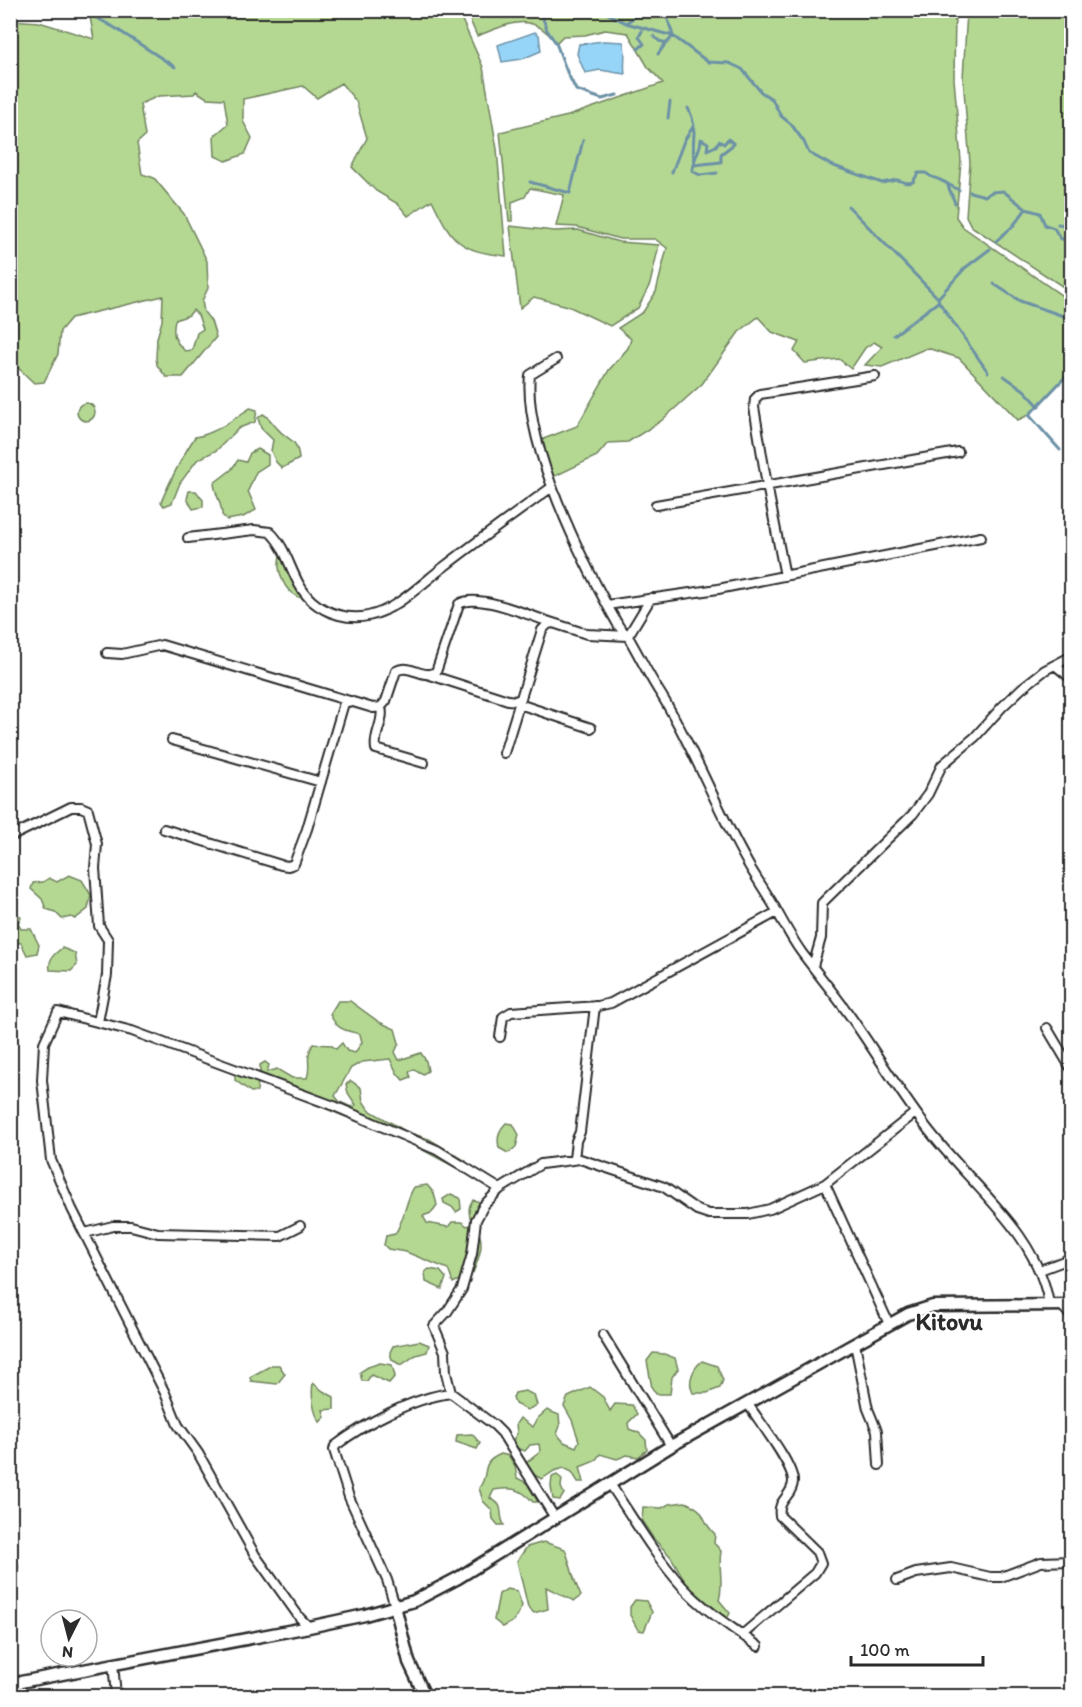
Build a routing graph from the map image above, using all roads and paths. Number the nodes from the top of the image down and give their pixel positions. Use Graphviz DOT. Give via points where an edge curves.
graph roads {
  1 [pos="556,359"];
  2 [pos="874,376"];
  3 [pos="958,452"];
  4 [pos="766,485"];
  5 [pos="552,487"];
  6 [pos="656,505"];
  7 [pos="981,537"];
  8 [pos="188,538"];
  9 [pos="785,576"];
  10 [pos="651,598"];
  11 [pos="607,605"];
  12 [pos="553,623"];
  13 [pos="628,636"];
  14 [pos="107,653"];
  15 [pos="1071,656"];
  16 [pos="1056,666"];
  17 [pos="426,674"];
  18 [pos="1071,679"];
  19 [pos="351,701"];
  20 [pos="520,701"];
  21 [pos="381,707"];
  22 [pos="591,728"];
  23 [pos="172,740"];
  24 [pos="504,753"];
  25 [pos="424,763"];
  26 [pos="321,782"];
  27 [pos="164,829"];
  28 [pos="10,837"];
  29 [pos="777,912"];
  30 [pos="813,966"];
  31 [pos="595,1006"];
  32 [pos="98,1022"];
  33 [pos="1047,1028"];
  34 [pos="500,1036"];
  35 [pos="1071,1070"];
  36 [pos="915,1113"];
  37 [pos="574,1159"];
  38 [pos="825,1184"];
  39 [pos="500,1189"];
  40 [pos="300,1226"];
  41 [pos="85,1233"];
  42 [pos="1071,1258"];
  43 [pos="1041,1270"];
  44 [pos="1049,1304"];
  45 [pos="1066,1305"];
  46 [pos="1071,1317"];
  47 [pos="889,1324"];
  48 [pos="603,1335"];
  49 [pos="855,1344"];
  50 [pos="451,1392"];
  51 [pos="748,1404"];
  52 [pos="671,1446"];
  53 [pos="879,1465"];
  54 [pos="610,1484"];
  55 [pos="555,1518"];
  56 [pos="1071,1562"];
  57 [pos="897,1580"];
  58 [pos="395,1606"];
  59 [pos="309,1627"];
  60 [pos="742,1635"];
  61 [pos="758,1646"];
  62 [pos="113,1663"];
  63 [pos="10,1684"];
  64 [pos="421,1694"];
  65 [pos="116,1696"];
  1 -- 5 [label="street" via="532,373 530,379 534,420"];
  2 -- 4 [label="street" via="757,396 754,407"];
  3 -- 4 [label="street"];
  4 -- 6 [label="street"];
  4 -- 9 [label="street"];
  5 -- 8 [label="street" via="400,600 370,615 344,616 313,602 299,586 270,532 254,530"];
  5 -- 11 [label="street"];
  7 -- 9 [label="street"];
  9 -- 10 [label="street"];
  10 -- 11 [label="street"];
  10 -- 13 [label="street"];
  11 -- 13 [label="street"];
  12 -- 13 [label="street" via="587,634"];
  12 -- 17 [label="street" via="486,602 465,600 459,604 436,672"];
  12 -- 20 [label="street" via="542,630"];
  13 -- 29 [label="street"];
  14 -- 19 [label="street" via="122,654 162,645"];
  15 -- 16 [label="street"];
  16 -- 18 [label="street"];
  16 -- 30 [label="street" via="1017,692 942,765 913,814 822,903 821,938"];
  17 -- 20 [label="street"];
  17 -- 21 [label="street" via="408,668 396,671"];
  19 -- 21 [label="street"];
  19 -- 26 [label="street" via="344,703"];
  20 -- 22 [label="street"];
  20 -- 24 [label="street"];
  21 -- 25 [label="street" via="376,748"];
  23 -- 26 [label="street"];
  26 -- 27 [label="street" via="298,856 288,866"];
  28 -- 32 [label="street" via="71,807 88,810 97,844 99,926 108,940 107,975"];
  29 -- 30 [label="street"];
  29 -- 31 [label="street" via="611,1003"];
  30 -- 36 [label="street"];
  31 -- 34 [label="street" via="511,1012 503,1017"];
  31 -- 37 [label="street"];
  32 -- 39 [label="street" via="334,1106 437,1150"];
  32 -- 41 [label="street" via="58,1011 44,1044 42,1080 51,1160"];
  33 -- 35 [label="street"];
  36 -- 38 [label="street"];
  36 -- 43 [label="street" via="1000,1211"];
  37 -- 38 [label="street" via="648,1180 709,1214 748,1214 770,1209"];
  37 -- 39 [label="street" via="541,1164"];
  38 -- 47 [label="street"];
  39 -- 50 [label="street" via="476,1220 462,1289 434,1326 445,1352"];
  40 -- 41 [label="street" via="280,1236 158,1233 130,1226"];
  41 -- 59 [label="street" via="178,1425 255,1555"];
  42 -- 43 [label="street"];
  43 -- 44 [label="street"];
  44 -- 45 [label="street"];
  44 -- 47 [label="street" via="933,1306"];
  45 -- 46 [label="street"];
  47 -- 49 [label="street"];
  48 -- 52 [label="street"];
  49 -- 51 [label="street"];
  49 -- 53 [label="street" via="868,1409 877,1431"];
  50 -- 55 [label="street" via="502,1433"];
  50 -- 58 [label="street" via="404,1406 335,1446 349,1497"];
  51 -- 52 [label="street"];
  51 -- 60 [label="street" via="794,1477 793,1487 781,1503 780,1516 817,1552 821,1563 815,1573"];
  52 -- 54 [label="street"];
  54 -- 55 [label="street"];
  54 -- 60 [label="street" via="683,1587"];
  55 -- 58 [label="street" via="458,1578 414,1601"];
  56 -- 57 [label="street" via="1041,1562 1000,1577 951,1568"];
  58 -- 59 [label="street"];
  58 -- 64 [label="street"];
  59 -- 62 [label="street"];
  60 -- 61 [label="street"];
  62 -- 63 [label="street"];
  62 -- 65 [label="street"];
}
